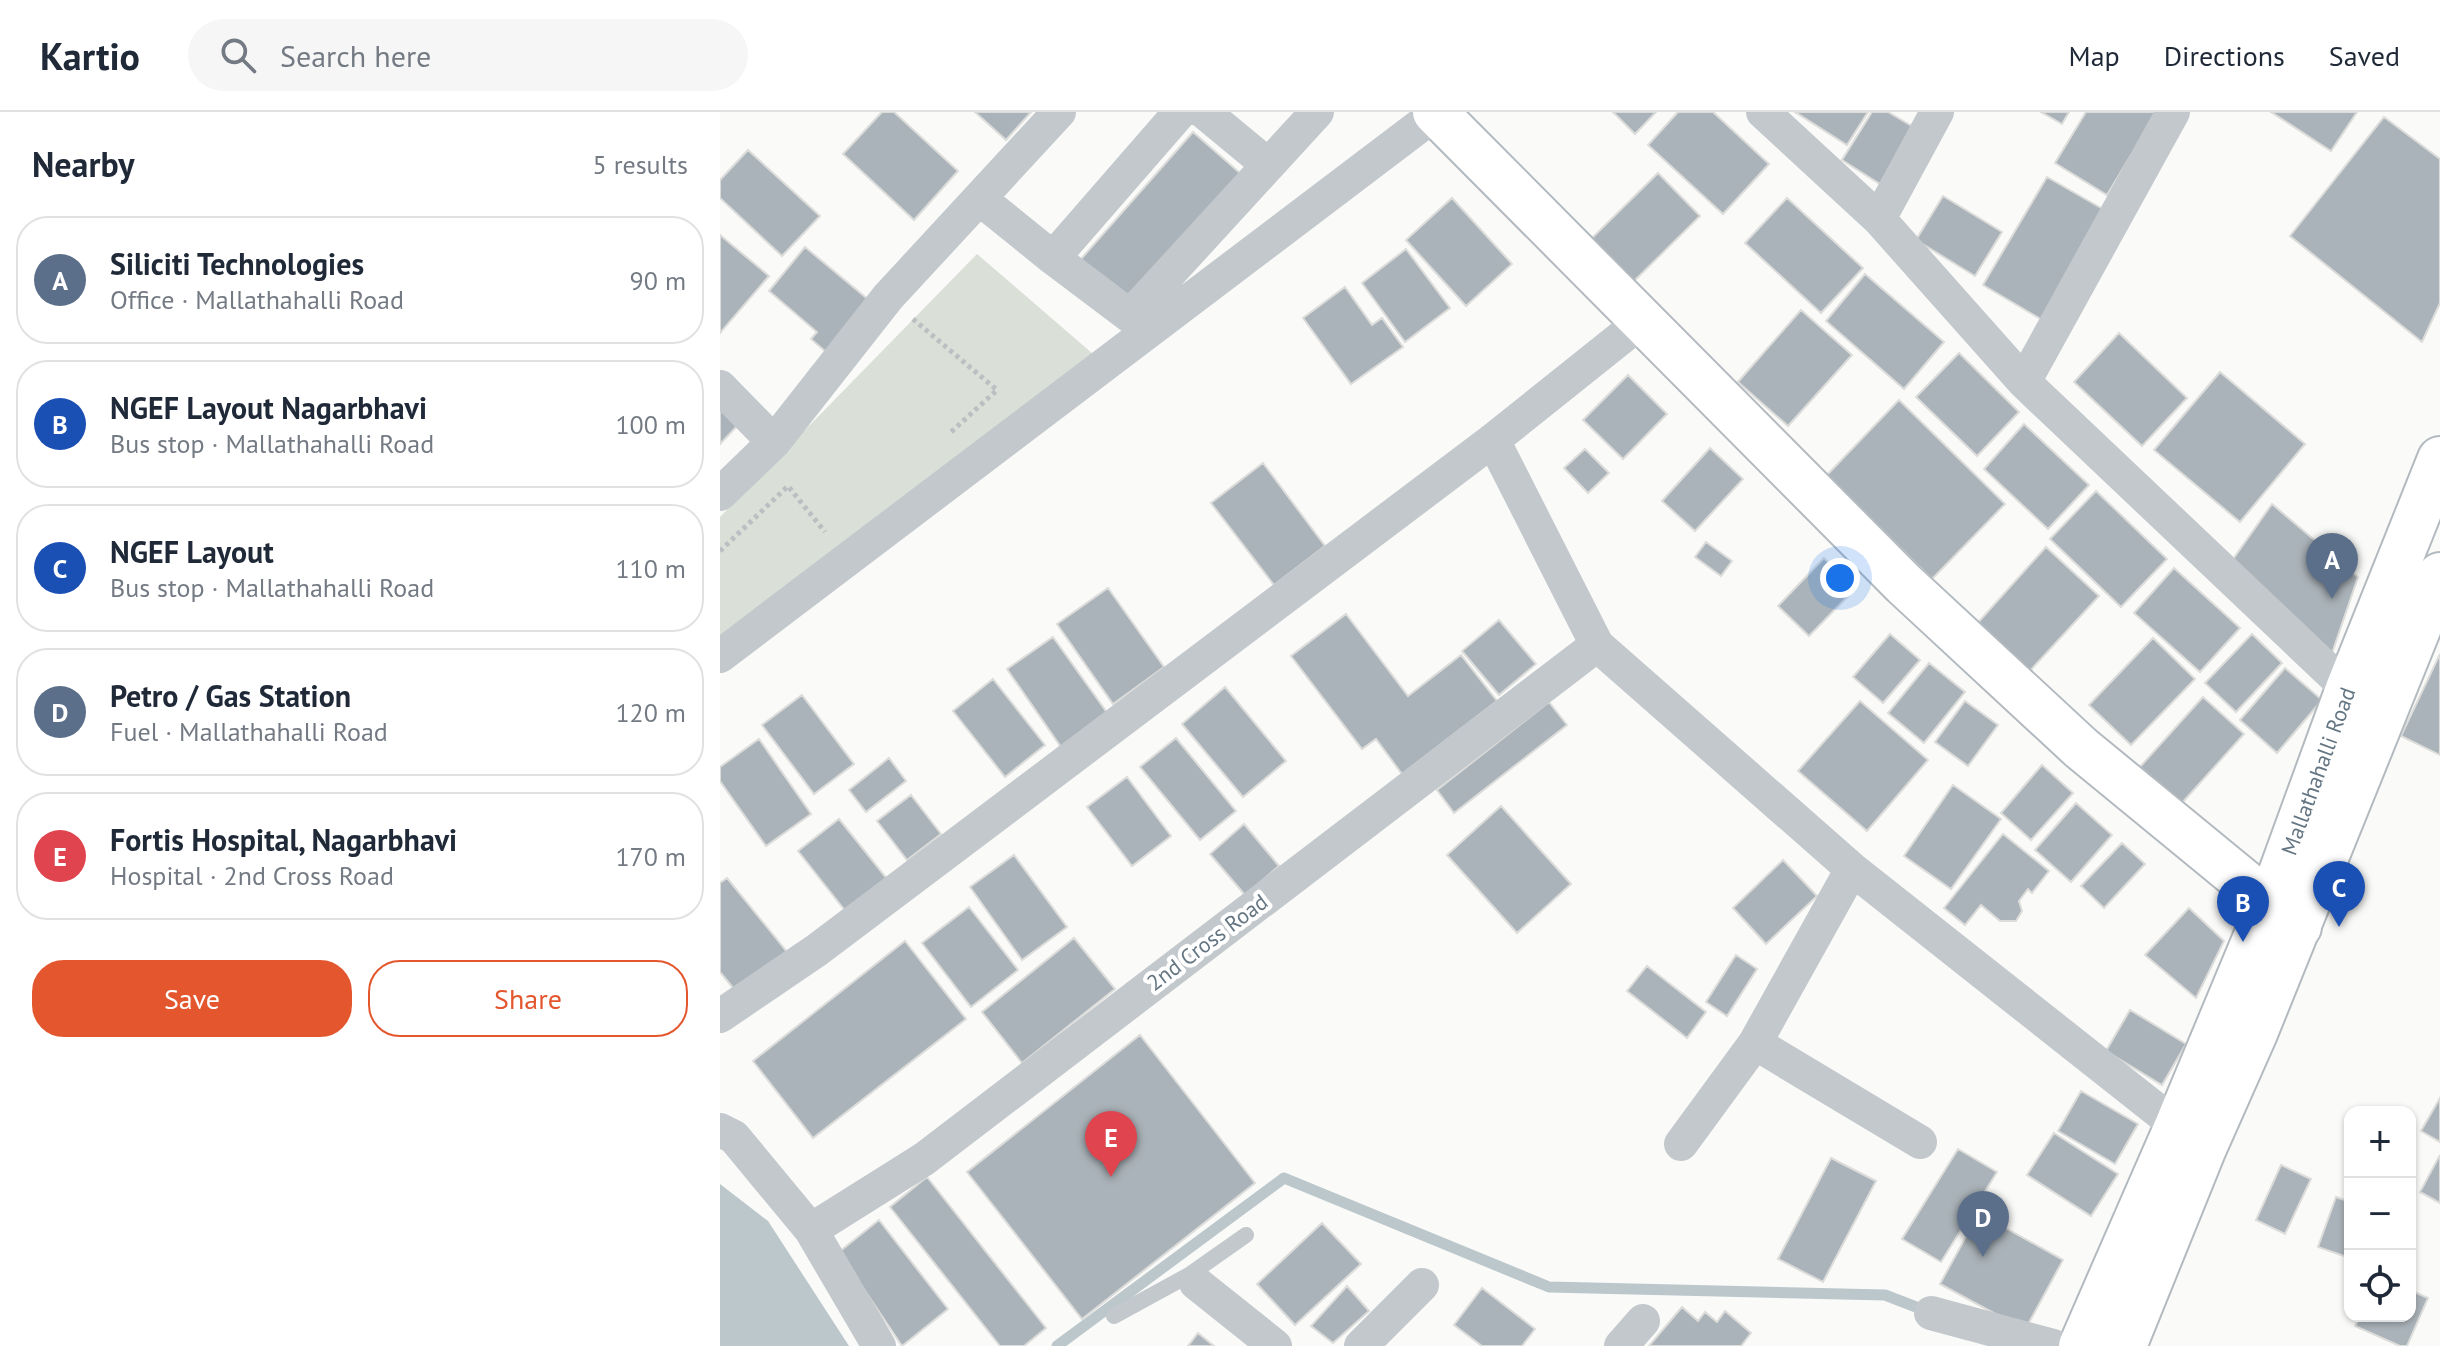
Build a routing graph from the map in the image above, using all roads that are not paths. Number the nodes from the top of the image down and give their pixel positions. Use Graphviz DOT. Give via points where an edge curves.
graph roads {
  1 [pos="1059,112"];
  2 [pos="1180,112"];
  3 [pos="1204,112"];
  4 [pos="1317,112"];
  5 [pos="1436,112"];
  6 [pos="1763,112"];
  7 [pos="1937,112"];
  8 [pos="2173,112"];
  9 [pos="1268,165"];
  10 [pos="980,199"];
  11 [pos="1879,219"];
  12 [pos="1053,258"];
  13 [pos="1642,321"];
  14 [pos="2024,382"];
  15 [pos="720,387"];
  16 [pos="1493,440"];
  17 [pos="774,442"];
  18 [pos="2440,459"];
  19 [pos="720,494"];
  20 [pos="2440,575"];
  21 [pos="1597,645"];
  22 [pos="720,656"];
  23 [pos="2348,689"];
  24 [pos="1852,869"];
  25 [pos="2284,915"];
  26 [pos="720,1016"];
  27 [pos="1755,1043"];
  28 [pos="2177,1126"];
  29 [pos="720,1130"];
  30 [pos="1920,1142"];
  31 [pos="1681,1144"];
  32 [pos="811,1230"];
  33 [pos="1246,1235"];
  34 [pos="1193,1279"];
  35 [pos="1422,1285"];
  36 [pos="1931,1313"];
  37 [pos="1114,1316"];
  38 [pos="879,1346"];
  39 [pos="1275,1346"];
  40 [pos="1361,1346"];
  41 [pos="2053,1346"];
  42 [pos="2081,1346"];
  43 [pos="2124,1346"];
  1 -- 10 [label="street"];
  2 -- 12 [label="street"];
  3 -- 9 [label="street"];
  4 -- 9 [label="street"];
  5 -- 13 [label="main road"];
  5 -- 22 [label="street"];
  6 -- 11 [label="street"];
  7 -- 11 [label="street"];
  8 -- 14 [label="street"];
  9 -- 12 [label="street" via="1130,316"];
  10 -- 12 [label="street"];
  10 -- 17 [label="street" via="888,297"];
  11 -- 14 [label="street"];
  13 -- 16 [label="street"];
  13 -- 25 [label="main road" via="1937,615 2081,748"];
  14 -- 23 [label="street"];
  15 -- 17 [label="street"];
  16 -- 21 [label="street"];
  16 -- 26 [label="street" via="817,950"];
  17 -- 19 [label="street"];
  18 -- 23 [label="main road, Mallathahalli Road"];
  20 -- 25 [label="main road, Mallathahalli Road"];
  21 -- 24 [label="street"];
  21 -- 32 [label="street, 2nd Cross Road" via="924,1159"];
  23 -- 25 [label="main road, Mallathahalli Road"];
  24 -- 27 [label="street"];
  24 -- 28 [label="street"];
  25 -- 28 [label="main road, Mallathahalli Road"];
  25 -- 43 [label="main road, Mallathahalli Road"];
  27 -- 30 [label="street"];
  27 -- 31 [label="street"];
  28 -- 42 [label="main road, Mallathahalli Road"];
  29 -- 32 [label="street" via="734,1137"];
  32 -- 38 [label="street"];
  33 -- 34 [label="lane"];
  34 -- 37 [label="lane"];
  34 -- 39 [label="street"];
  35 -- 40 [label="street"];
  36 -- 41 [label="street"];
}
